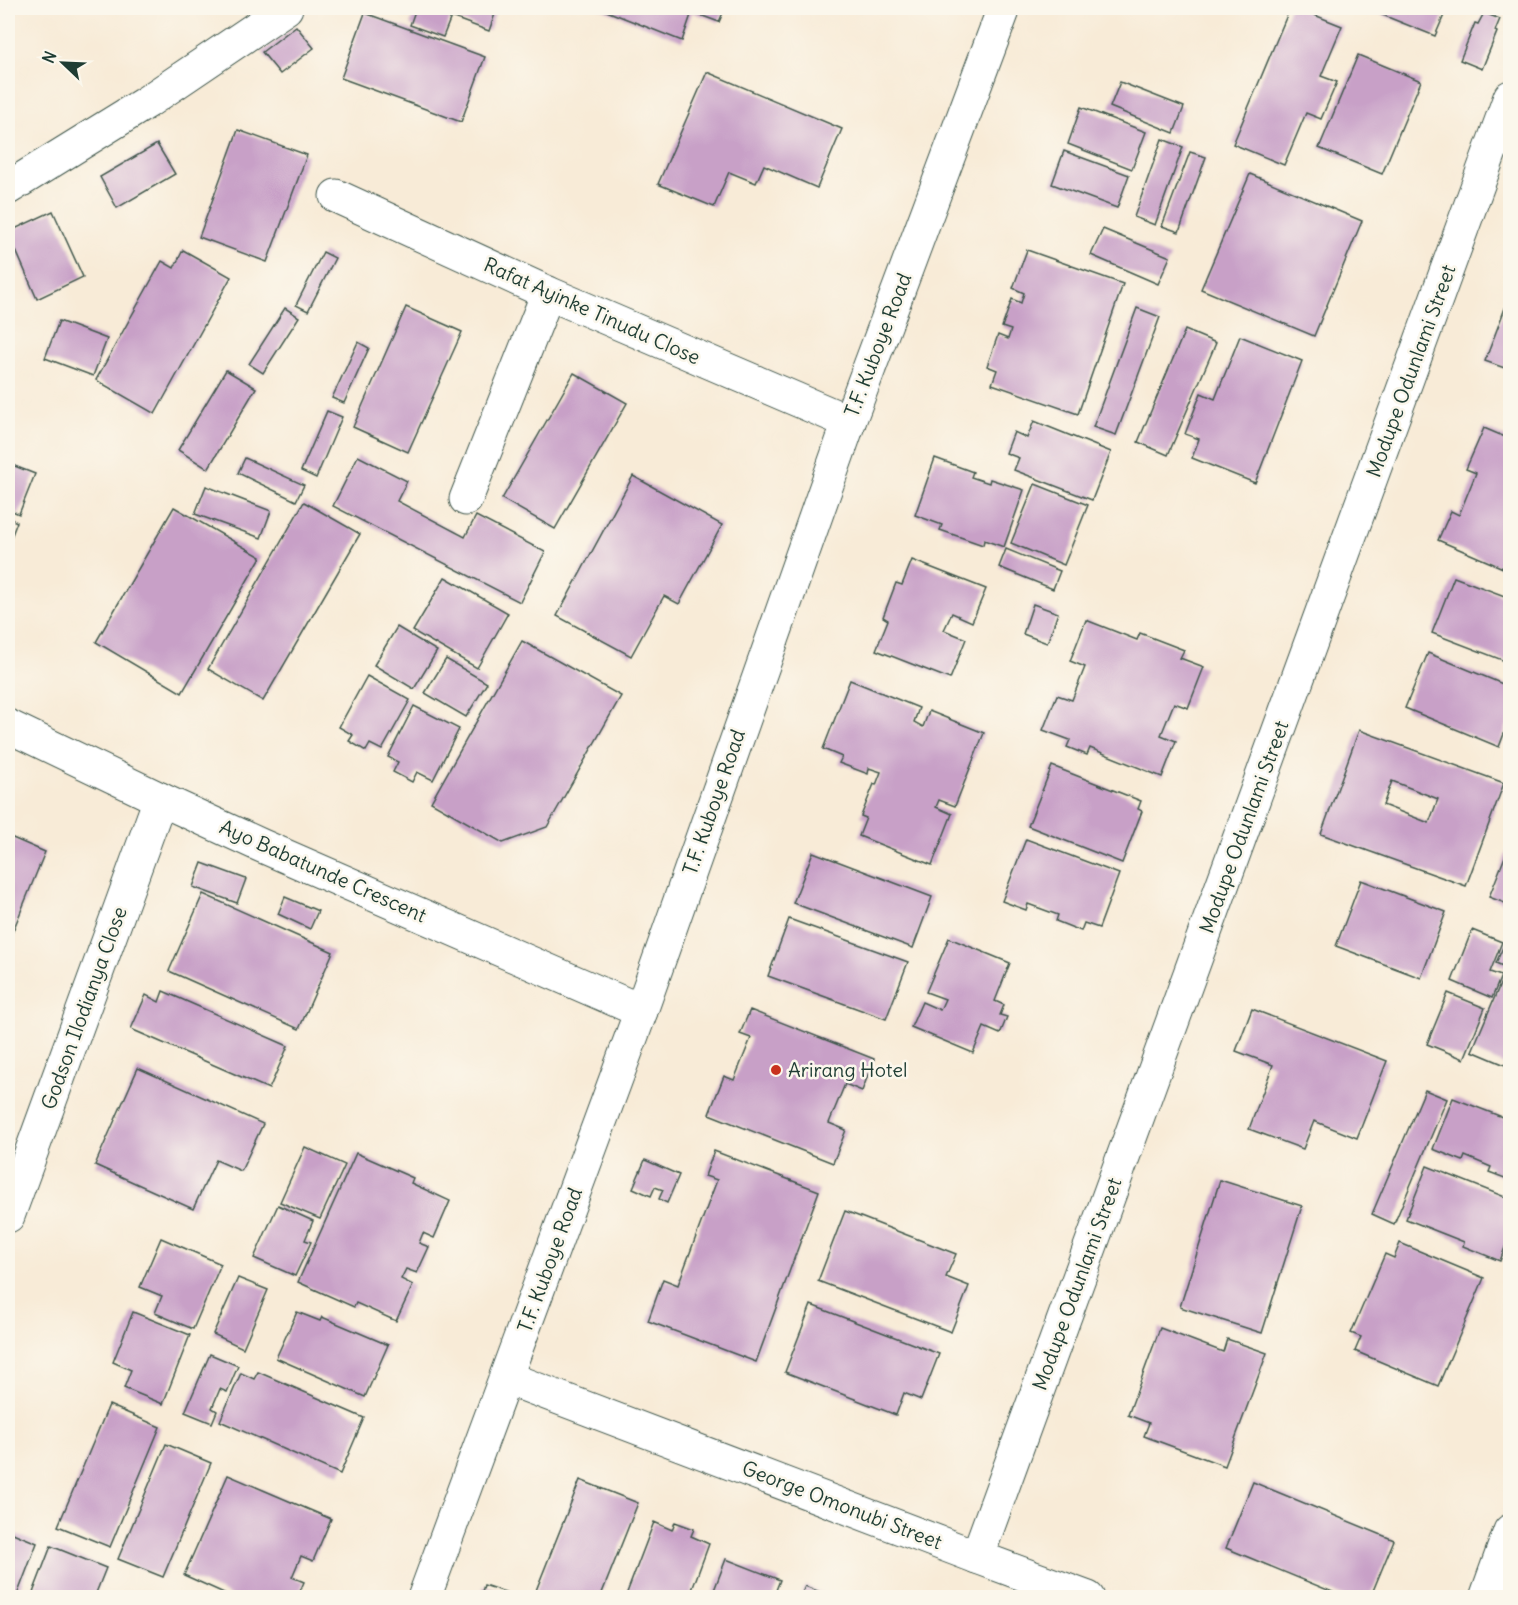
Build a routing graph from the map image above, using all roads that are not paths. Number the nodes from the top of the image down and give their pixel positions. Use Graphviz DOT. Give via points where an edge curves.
graph roads {
  1 [pos="286,8"];
  2 [pos="1004,8"];
  3 [pos="1510,97"];
  4 [pos="8,188"];
  5 [pos="336,196"];
  6 [pos="548,293"];
  7 [pos="849,422"];
  8 [pos="466,499"];
  9 [pos="8,726"];
  10 [pos="160,799"];
  11 [pos="641,1011"];
  12 [pos="8,1216"];
  13 [pos="507,1378"];
  14 [pos="1510,1532"];
  15 [pos="977,1557"];
  16 [pos="424,1598"];
  17 [pos="1088,1598"];
  18 [pos="1486,1598"];
  1 -- 4 [label="street" via="147,102"];
  2 -- 7 [label="street, T.F. Kuboye Road"];
  3 -- 15 [label="street, Modupe Odunlami Street"];
  5 -- 6 [label="street, Rafat Ayinke Tinudu Close"];
  6 -- 7 [label="street, Rafat Ayinke Tinudu Close"];
  6 -- 8 [label="street"];
  7 -- 11 [label="street, T.F. Kuboye Road"];
  9 -- 10 [label="street, Ayo Babatunde Crescent"];
  10 -- 11 [label="street, Ayo Babatunde Crescent"];
  10 -- 12 [label="street, Godson Ilodianya Close"];
  11 -- 13 [label="street, T.F. Kuboye Road"];
  13 -- 15 [label="street, George Omonubi Street"];
  13 -- 16 [label="street, T.F. Kuboye Road"];
  14 -- 18 [label="street"];
  15 -- 17 [label="street, George Omonubi Street"];
}
